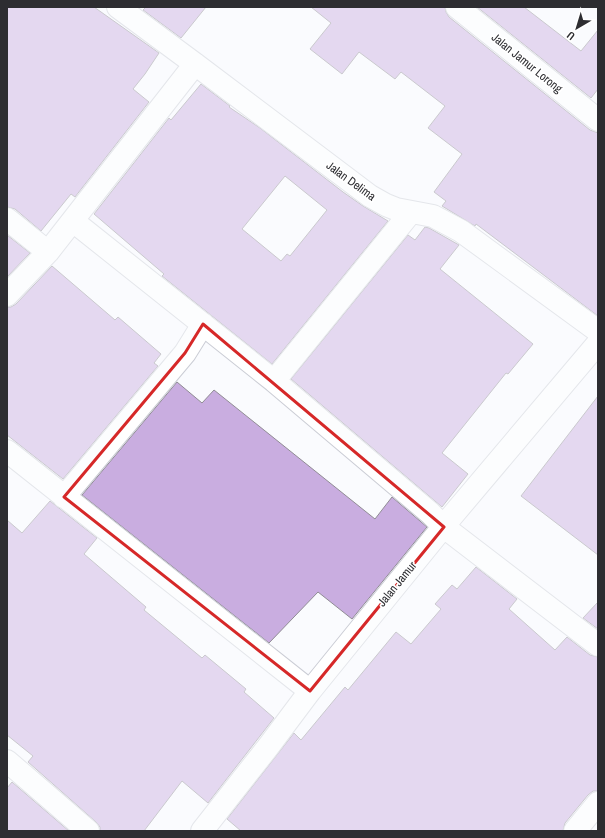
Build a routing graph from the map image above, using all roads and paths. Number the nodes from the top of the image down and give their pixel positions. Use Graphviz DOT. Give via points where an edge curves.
graph roads {
  1 [pos="118,7"];
  2 [pos="457,7"];
  3 [pos="195,64"];
  4 [pos="598,120"];
  5 [pos="411,212"];
  6 [pos="7,219"];
  7 [pos="72,221"];
  8 [pos="48,252"];
  9 [pos="7,295"];
  10 [pos="203,324"];
  11 [pos="598,330"];
  12 [pos="598,342"];
  13 [pos="274,381"];
  14 [pos="7,451"];
  15 [pos="64,497"];
  16 [pos="444,527"];
  17 [pos="598,644"];
  18 [pos="310,690"];
  19 [pos="7,761"];
  20 [pos="598,803"];
  21 [pos="88,831"];
  22 [pos="202,831"];
  23 [pos="575,831"];
  1 -- 3 [label="street, Jalan Delima"];
  2 -- 4 [label="street, Jalan Jamur Lorong"];
  3 -- 5 [label="street, Jalan Delima" via="370,196 386,206"];
  3 -- 7 [label="street"];
  5 -- 11 [label="street, Jalan Delima" via="433,216 461,231"];
  5 -- 13 [label="street"];
  6 -- 8 [label="street"];
  7 -- 8 [label="street"];
  7 -- 10 [label="street"];
  8 -- 9 [label="street"];
  10 -- 13 [label="street"];
  10 -- 15 [label="street" via="185,353"];
  12 -- 16 [label="street, Jalan Jamur"];
  13 -- 16 [label="street"];
  14 -- 15 [label="street"];
  15 -- 18 [label="street"];
  16 -- 17 [label="street"];
  16 -- 18 [label="street, Jalan Jamur"];
  18 -- 22 [label="street, Jalan Jamur"];
  19 -- 21 [label="street"];
  20 -- 23 [label="street"];
}
